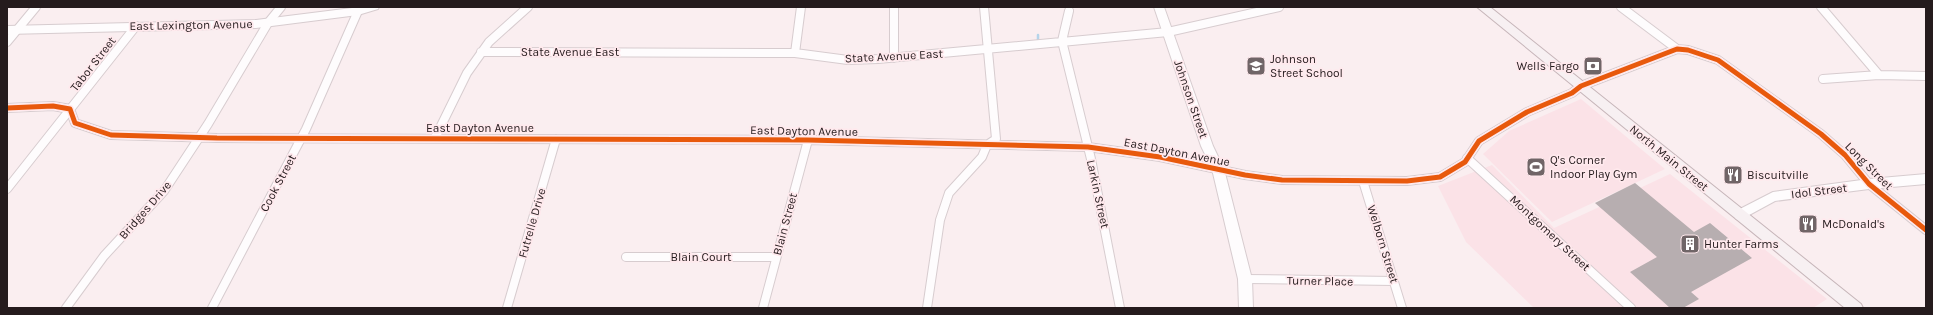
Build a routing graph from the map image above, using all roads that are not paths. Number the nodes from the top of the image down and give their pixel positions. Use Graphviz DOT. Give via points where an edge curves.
graph roads {
  1 [pos="36,7"];
  2 [pos="281,7"];
  3 [pos="374,7"];
  4 [pos="528,7"];
  5 [pos="801,7"];
  6 [pos="894,7"];
  7 [pos="984,7"];
  8 [pos="1158,7"];
  9 [pos="1279,7"];
  10 [pos="1483,7"];
  11 [pos="1621,7"];
  12 [pos="1821,7"];
  13 [pos="358,11"];
  14 [pos="1069,12"];
  15 [pos="268,23"];
  16 [pos="136,26"];
  17 [pos="12,30"];
  18 [pos="1168,32"];
  19 [pos="7,42"];
  20 [pos="1062,42"];
  21 [pos="988,49"];
  22 [pos="1678,49"];
  23 [pos="481,52"];
  24 [pos="795,53"];
  25 [pos="894,58"];
  26 [pos="1879,75"];
  27 [pos="1926,76"];
  28 [pos="1823,79"];
  29 [pos="1581,86"];
  30 [pos="7,108"];
  31 [pos="70,109"];
  32 [pos="200,137"];
  33 [pos="300,137"];
  34 [pos="435,138"];
  35 [pos="556,139"];
  36 [pos="808,140"];
  37 [pos="987,145"];
  38 [pos="1088,147"];
  39 [pos="1467,158"];
  40 [pos="1218,170"];
  41 [pos="1926,179"];
  42 [pos="1363,181"];
  43 [pos="1869,184"];
  44 [pos="7,189"];
  45 [pos="1740,215"];
  46 [pos="1926,230"];
  47 [pos="626,257"];
  48 [pos="776,257"];
  49 [pos="1245,279"];
  50 [pos="1394,281"];
  51 [pos="66,308"];
  52 [pos="212,308"];
  53 [pos="507,308"];
  54 [pos="763,308"];
  55 [pos="927,308"];
  56 [pos="1120,308"];
  57 [pos="1246,308"];
  58 [pos="1402,308"];
  59 [pos="1632,308"];
  60 [pos="1856,308"];
  1 -- 17 [label="street"];
  2 -- 15 [label="street, Bridges Drive"];
  3 -- 13 [label="street, East Lexington Avenue"];
  4 -- 23 [label="street" via="500,30"];
  5 -- 24 [label="street"];
  6 -- 25 [label="street"];
  7 -- 21 [label="street"];
  8 -- 18 [label="street, Johnson Street"];
  9 -- 18 [label="street, State Avenue East"];
  10 -- 29 [label="main road, North Main Street"];
  11 -- 22 [label="street"];
  12 -- 26 [label="street"];
  13 -- 15 [label="street, East Lexington Avenue"];
  13 -- 33 [label="street, Cook Street" via="306,129"];
  14 -- 20 [label="street, Larkin Street"];
  15 -- 16 [label="street, East Lexington Avenue"];
  15 -- 32 [label="street, Bridges Drive"];
  16 -- 17 [label="street, East Lexington Avenue"];
  16 -- 31 [label="street, Tabor Street"];
  17 -- 19 [label="street"];
  18 -- 20 [label="street, State Avenue East"];
  18 -- 40 [label="street, Johnson Street" via="1207,146"];
  20 -- 21 [label="street, State Avenue East"];
  20 -- 38 [label="street, Larkin Street"];
  21 -- 25 [label="street, State Avenue East"];
  21 -- 37 [label="street" via="996,139"];
  22 -- 29 [label="street, East Dayton Avenue"];
  22 -- 43 [label="street, Long Street" via="1718,60 1821,134 1845,155"];
  23 -- 24 [label="street, State Avenue East"];
  23 -- 34 [label="street" via="467,72"];
  24 -- 25 [label="street, State Avenue East" via="848,60"];
  26 -- 27 [label="street"];
  26 -- 28 [label="street"];
  29 -- 39 [label="street, East Dayton Avenue" via="1528,112 1479,141"];
  29 -- 45 [label="main road, North Main Street"];
  30 -- 31 [label="street" via="53,106"];
  31 -- 32 [label="street, East Dayton Avenue" via="75,123 111,135"];
  31 -- 44 [label="street, Tabor Street"];
  32 -- 33 [label="street, East Dayton Avenue"];
  32 -- 51 [label="street, Bridges Drive" via="164,191 104,256"];
  33 -- 34 [label="street, East Dayton Avenue"];
  33 -- 52 [label="street, Cook Street"];
  34 -- 35 [label="street, East Dayton Avenue"];
  35 -- 36 [label="street, East Dayton Avenue"];
  35 -- 53 [label="street, Futrelle Drive"];
  36 -- 37 [label="street, East Dayton Avenue"];
  36 -- 48 [label="street, Blain Street"];
  37 -- 38 [label="street, East Dayton Avenue"];
  37 -- 55 [label="street" via="982,157 949,193 940,220"];
  38 -- 40 [label="street, East Dayton Avenue" via="1160,157"];
  38 -- 56 [label="street, Larkin Street"];
  39 -- 42 [label="street, East Dayton Avenue" via="1465,162 1440,177 1407,181"];
  39 -- 59 [label="street, Montgomery Street"];
  40 -- 42 [label="street, East Dayton Avenue" via="1282,180"];
  40 -- 49 [label="street, Johnson Street"];
  41 -- 43 [label="street, Idol Street"];
  42 -- 50 [label="street, Welborn Street"];
  43 -- 45 [label="street, Idol Street" via="1773,197"];
  43 -- 46 [label="street, Long Street"];
  45 -- 60 [label="main road, North Main Street"];
  47 -- 48 [label="street, Blain Court"];
  48 -- 54 [label="street, Blain Street"];
  49 -- 50 [label="street, Turner Place"];
  49 -- 57 [label="street, Johnson Street"];
  50 -- 58 [label="street, Welborn Street"];
}
